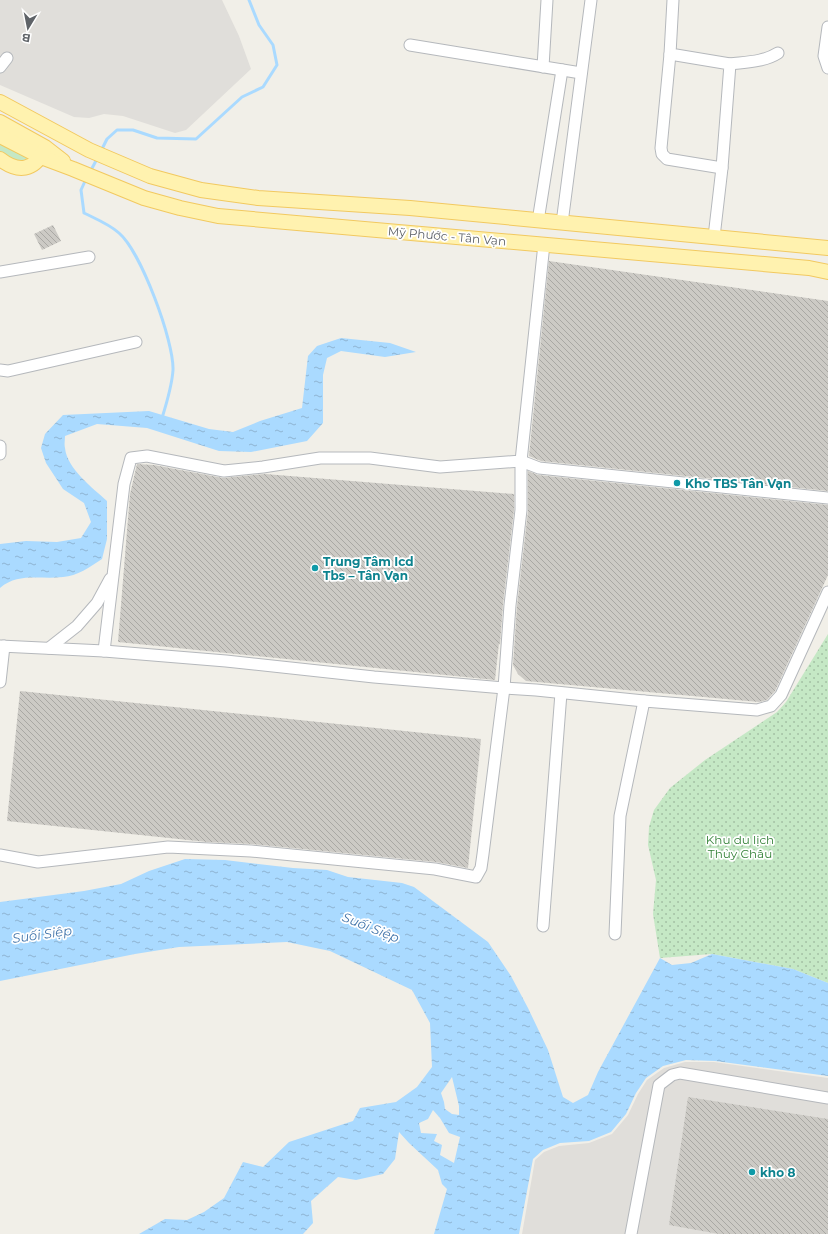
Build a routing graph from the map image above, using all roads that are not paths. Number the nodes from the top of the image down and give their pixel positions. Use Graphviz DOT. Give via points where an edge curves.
graph roads {
  1 [pos="547,0"];
  2 [pos="591,0"];
  3 [pos="673,0"];
  4 [pos="828,27"];
  5 [pos="410,46"];
  6 [pos="778,53"];
  7 [pos="670,54"];
  8 [pos="730,64"];
  9 [pos="543,67"];
  10 [pos="828,68"];
  11 [pos="562,70"];
  12 [pos="581,73"];
  13 [pos="0,102"];
  14 [pos="0,122"];
  15 [pos="53,131"];
  16 [pos="0,136"];
  17 [pos="43,152"];
  18 [pos="0,159"];
  19 [pos="722,168"];
  20 [pos="538,221"];
  21 [pos="562,223"];
  22 [pos="714,237"];
  23 [pos="544,244"];
  24 [pos="828,248"];
  25 [pos="89,257"];
  26 [pos="828,267"];
  27 [pos="809,268"];
  28 [pos="0,272"];
  29 [pos="828,272"];
  30 [pos="136,342"];
  31 [pos="0,370"];
  32 [pos="0,446"];
  33 [pos="0,454"];
  34 [pos="521,461"];
  35 [pos="828,498"];
  36 [pos="113,573"];
  37 [pos="828,592"];
  38 [pos="2,646"];
  39 [pos="49,648"];
  40 [pos="104,651"];
  41 [pos="0,682"];
  42 [pos="504,688"];
  43 [pos="561,693"];
  44 [pos="644,701"];
  45 [pos="0,855"];
  46 [pos="543,926"];
  47 [pos="615,934"];
  48 [pos="828,1098"];
  49 [pos="631,1234"];
  1 -- 9 [label="street"];
  2 -- 12 [label="street"];
  3 -- 7 [label="street"];
  4 -- 10 [label="street" via="824,56"];
  5 -- 9 [label="street"];
  6 -- 8 [label="street" via="762,60"];
  7 -- 8 [label="street"];
  7 -- 19 [label="street" via="662,154 667,159"];
  8 -- 19 [label="street"];
  9 -- 11 [label="street"];
  11 -- 12 [label="street"];
  11 -- 20 [label="street"];
  12 -- 21 [label="street"];
  13 -- 15 [label="main road"];
  14 -- 17 [label="main road, Mỹ Phước - Tân Vạn"];
  15 -- 17 [label="main road"];
  15 -- 20 [label="main road, Mỹ Phước - Tân Vạn" via="89,150 150,176 228,194"];
  16 -- 17 [label="main road, Mỹ Phước - Tân Vạn"];
  17 -- 18 [label="main road" via="34,164 23,169 9,166"];
  17 -- 23 [label="main road, Mỹ Phước - Tân Vạn" via="73,169 144,198 218,216"];
  19 -- 22 [label="street"];
  20 -- 21 [label="main road, Mỹ Phước - Tân Vạn"];
  21 -- 22 [label="main road, Mỹ Phước - Tân Vạn"];
  22 -- 24 [label="main road, Mỹ Phước - Tân Vạn"];
  23 -- 27 [label="main road, Mỹ Phước - Tân Vạn"];
  23 -- 34 [label="street"];
  25 -- 28 [label="street"];
  26 -- 27 [label="main road"];
  27 -- 29 [label="main road, Mỹ Phước - Tân Vạn"];
  30 -- 31 [label="street" via="8,371"];
  32 -- 33 [label="street"];
  34 -- 35 [label="street" via="539,468"];
  34 -- 36 [label="street" via="440,467 370,458 320,458 224,471 147,456 131,458 124,484"];
  34 -- 42 [label="street" via="521,510"];
  36 -- 39 [label="street" via="97,603 77,626"];
  36 -- 40 [label="street"];
  37 -- 44 [label="street" via="781,695 771,706 758,710"];
  38 -- 39 [label="street"];
  38 -- 41 [label="street"];
  39 -- 40 [label="street"];
  40 -- 42 [label="street"];
  42 -- 43 [label="street"];
  42 -- 45 [label="street" via="481,868 476,877 435,869 251,851 168,847 38,862"];
  43 -- 44 [label="street"];
  43 -- 46 [label="street"];
  44 -- 47 [label="street" via="620,816"];
  48 -- 49 [label="street" via="680,1073 672,1075 659,1085"];
}
